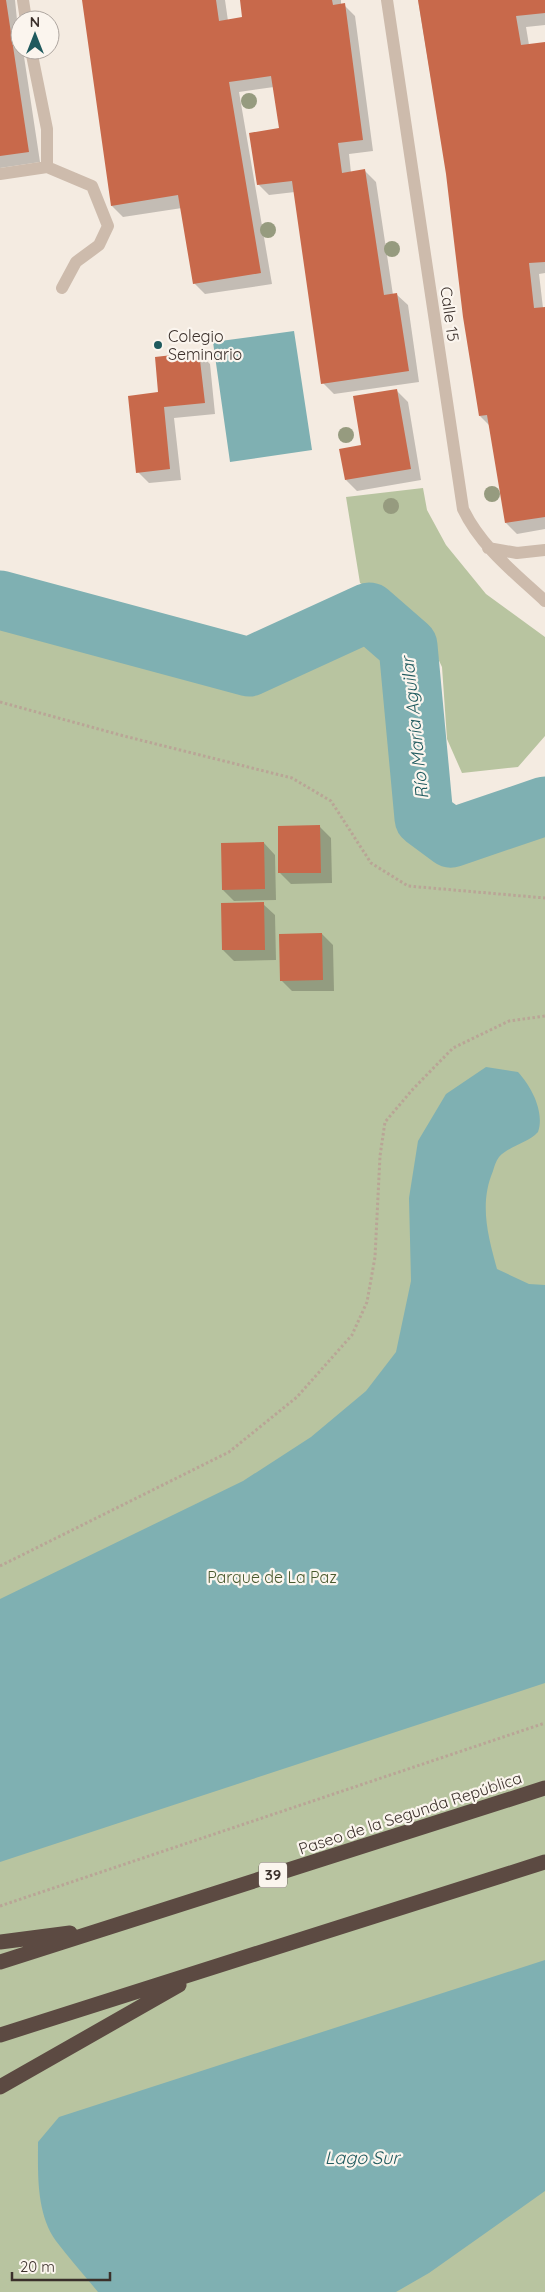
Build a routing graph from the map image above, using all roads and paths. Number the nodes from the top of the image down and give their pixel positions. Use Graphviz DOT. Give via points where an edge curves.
graph roads {
  1 [pos="387,0"];
  2 [pos="33,60"];
  3 [pos="46,167"];
  4 [pos="0,174"];
  5 [pos="62,288"];
  6 [pos="488,548"];
  7 [pos="545,550"];
  8 [pos="545,601"];
  9 [pos="0,702"];
  10 [pos="545,898"];
  11 [pos="545,1016"];
  12 [pos="0,1566"];
  13 [pos="545,1723"];
  14 [pos="545,1788"];
  15 [pos="545,1862"];
  16 [pos="0,1906"];
  17 [pos="113,1927"];
  18 [pos="0,1942"];
  19 [pos="0,1962"];
  20 [pos="205,1970"];
  21 [pos="0,2035"];
  22 [pos="0,2087"];
  1 -- 6 [label="street, Calle 15" via="463,509"];
  2 -- 3 [label="street" via="47,129"];
  3 -- 4 [label="street"];
  3 -- 5 [label="street" via="92,186 108,226 99,245 76,262"];
  6 -- 7 [label="street" via="517,553"];
  6 -- 8 [label="street, Calle 15"];
  9 -- 10 [label="path" via="292,778 331,801 371,863 408,886"];
  11 -- 12 [label="path" via="509,1021 453,1048 385,1122 375,1257 367,1302 352,1335 297,1397 229,1452"];
  13 -- 16 [label="path"];
  14 -- 17 [label="highway, Paseo de la Segunda República / 39"];
  15 -- 20 [label="highway"];
  17 -- 18 [label="highway"];
  17 -- 19 [label="highway, Paseo de la Segunda República / 39"];
  20 -- 21 [label="highway"];
  20 -- 22 [label="highway"];
}
